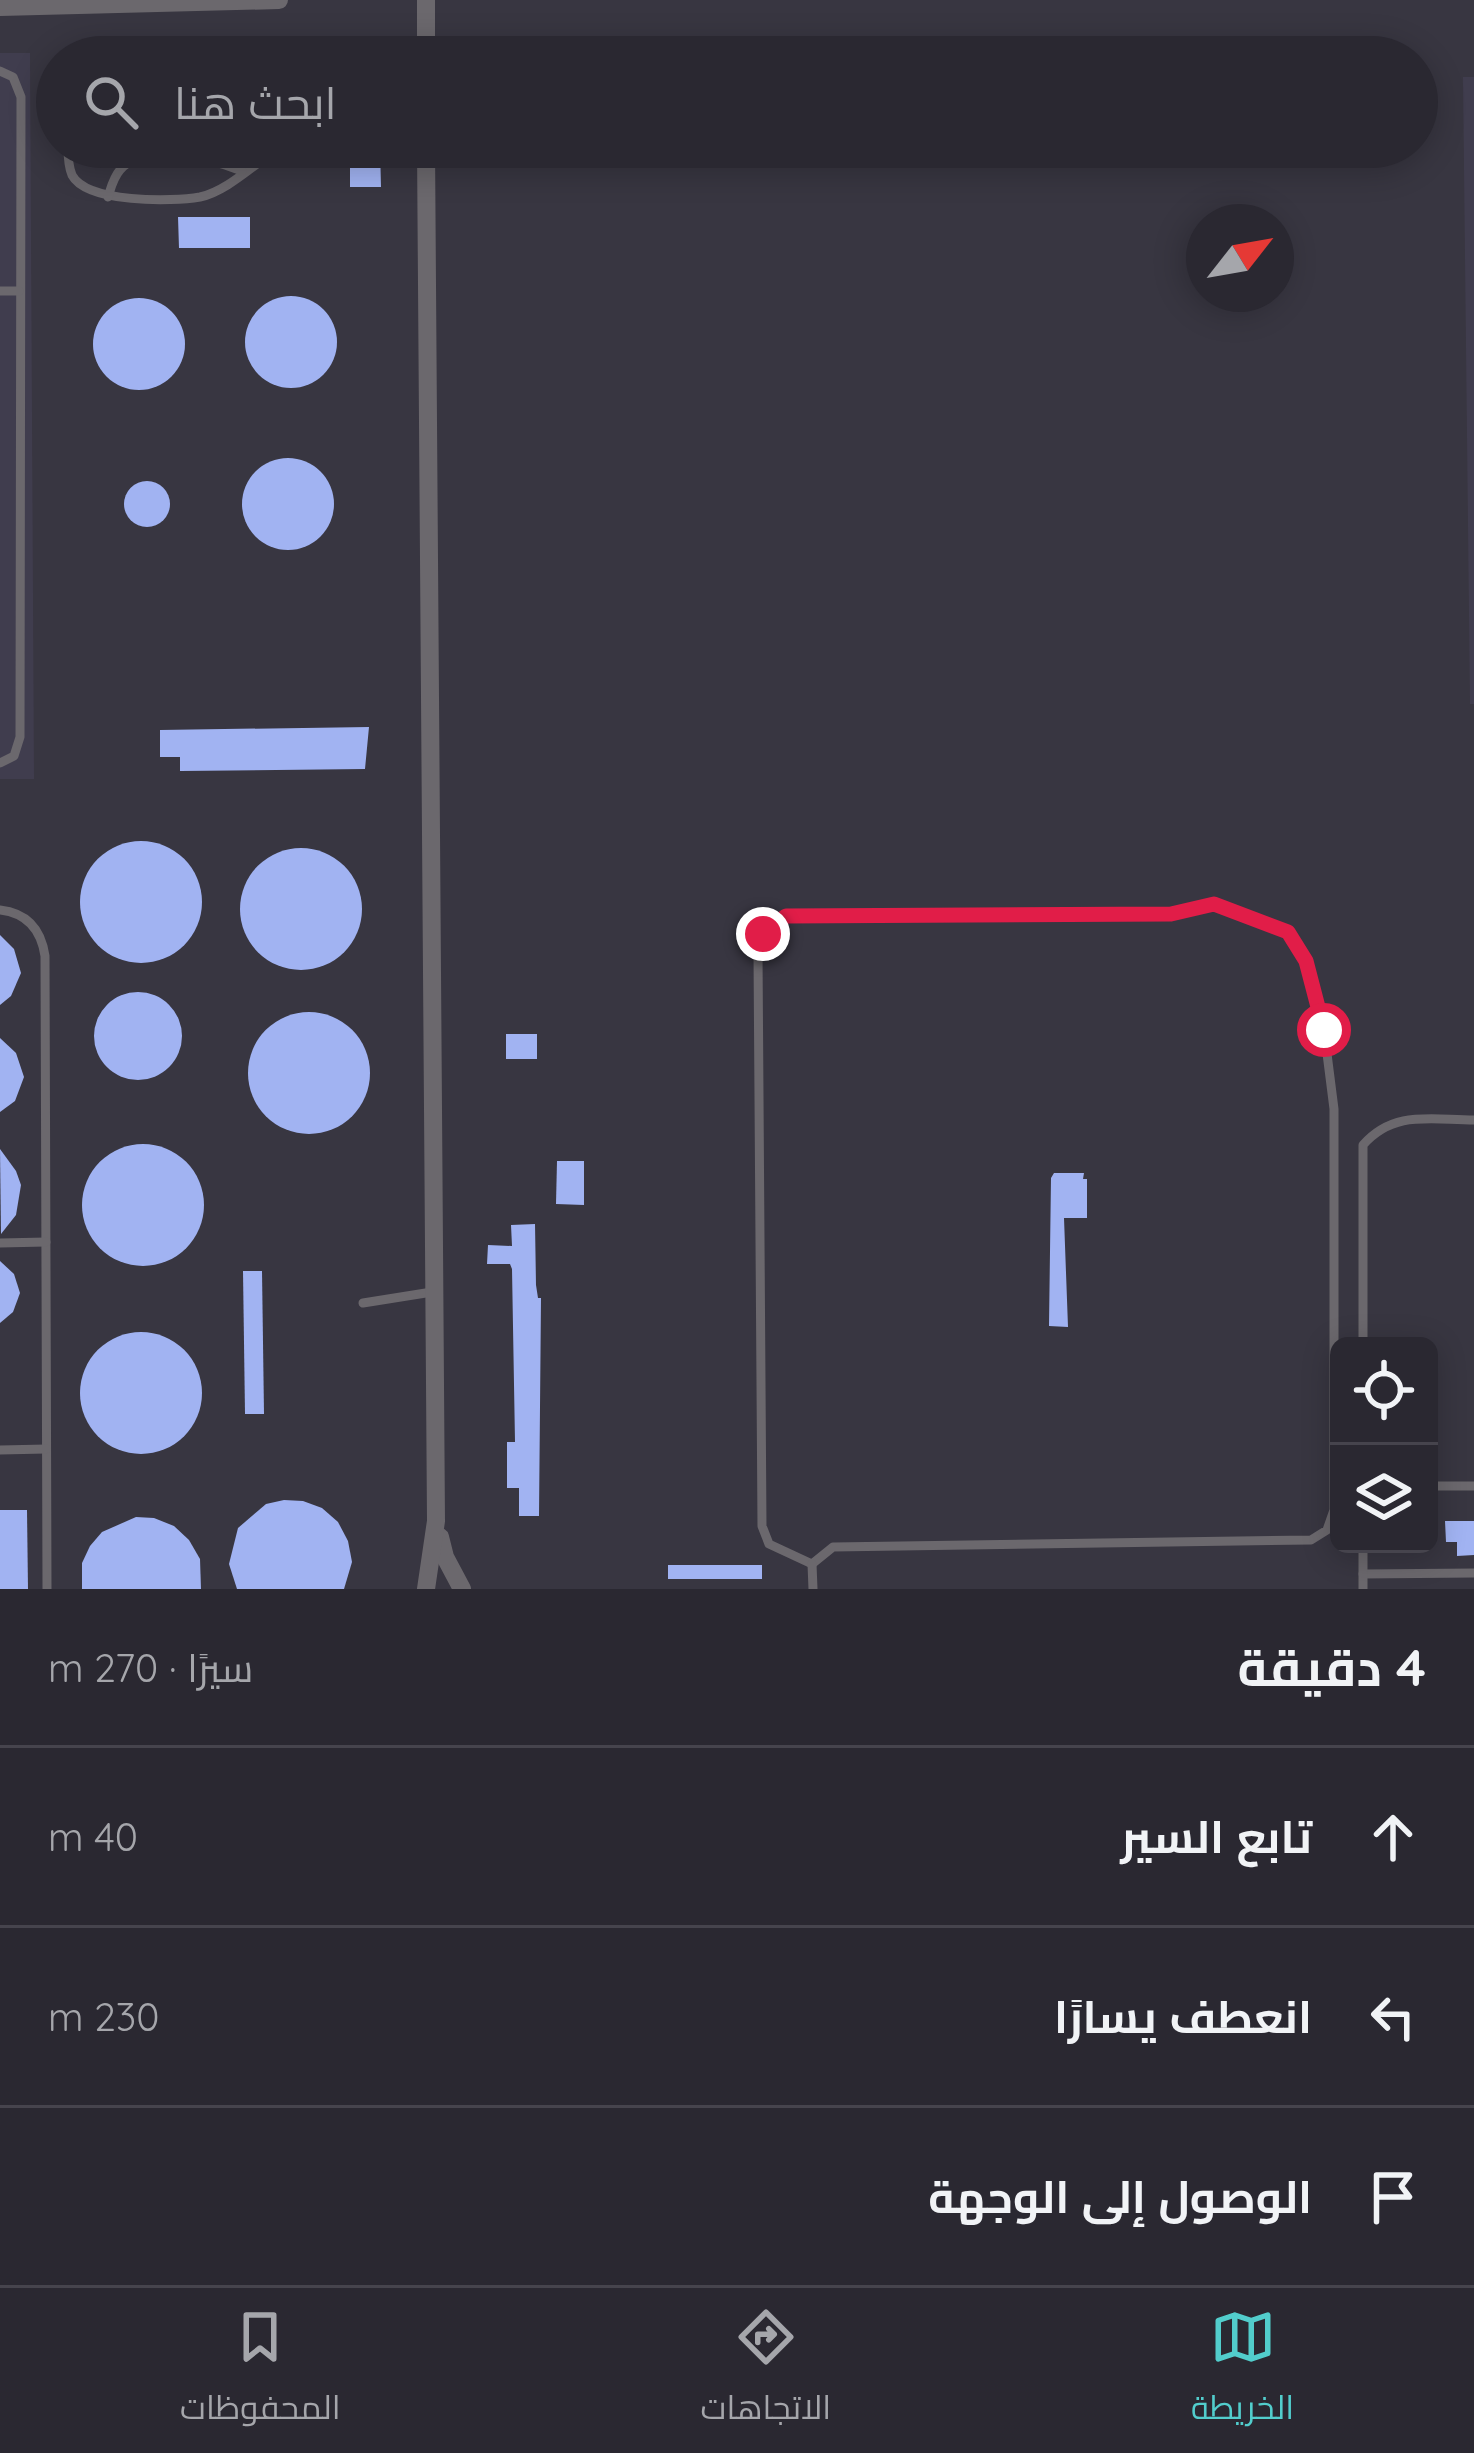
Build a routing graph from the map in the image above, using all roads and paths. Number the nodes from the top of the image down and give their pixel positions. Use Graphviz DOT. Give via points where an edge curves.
graph roads {
  1 [pos="279,0"];
  2 [pos="426,0"];
  3 [pos="0,7"];
  4 [pos="426,36"];
  5 [pos="0,70"];
  6 [pos="71,168"];
  7 [pos="124,168"];
  8 [pos="233,168"];
  9 [pos="247,168"];
  10 [pos="426,168"];
  11 [pos="242,171"];
  12 [pos="108,197"];
  13 [pos="0,291"];
  14 [pos="19,291"];
  15 [pos="0,763"];
  16 [pos="0,910"];
  17 [pos="1474,1120"];
  18 [pos="46,1242"];
  19 [pos="0,1243"];
  20 [pos="432,1292"];
  21 [pos="363,1303"];
  22 [pos="1363,1337"];
  23 [pos="46,1449"];
  24 [pos="0,1450"];
  25 [pos="1438,1486"];
  26 [pos="1474,1486"];
  27 [pos="436,1521"];
  28 [pos="1363,1553"];
  29 [pos="812,1564"];
  30 [pos="1474,1573"];
  31 [pos="1363,1574"];
  32 [pos="46,1589"];
  33 [pos="426,1589"];
  34 [pos="462,1589"];
  35 [pos="813,1589"];
  36 [pos="1363,1589"];
  1 -- 3 [label="street"];
  2 -- 4 [label="street"];
  5 -- 14 [label="lane" via="21,89"];
  6 -- 12 [label="lane" via="83,187"];
  7 -- 12 [label="lane"];
  8 -- 11 [label="lane"];
  9 -- 11 [label="lane"];
  10 -- 20 [label="street"];
  11 -- 12 [label="lane" via="199,197"];
  13 -- 14 [label="lane"];
  14 -- 15 [label="lane" via="20,737 14,756"];
  16 -- 18 [label="lane" via="26,918 44,947"];
  17 -- 22 [label="lane" via="1401,1120 1380,1125 1363,1144"];
  18 -- 19 [label="lane"];
  18 -- 23 [label="lane"];
  20 -- 21 [label="lane"];
  20 -- 27 [label="street"];
  23 -- 24 [label="lane"];
  23 -- 32 [label="lane"];
  25 -- 26 [label="lane"];
  27 -- 33 [label="street"];
  27 -- 34 [label="street"];
  28 -- 31 [label="lane"];
  29 -- 29 [label="lane" via="833,1547 1311,1540 1327,1530 1334,1510 1334,1109 1324,1030 1306,961 1288,932 1214,904 1171,914 786,916 763,934 762,1526 770,1544"];
  29 -- 35 [label="lane"];
  30 -- 31 [label="lane"];
  31 -- 36 [label="lane"];
}
